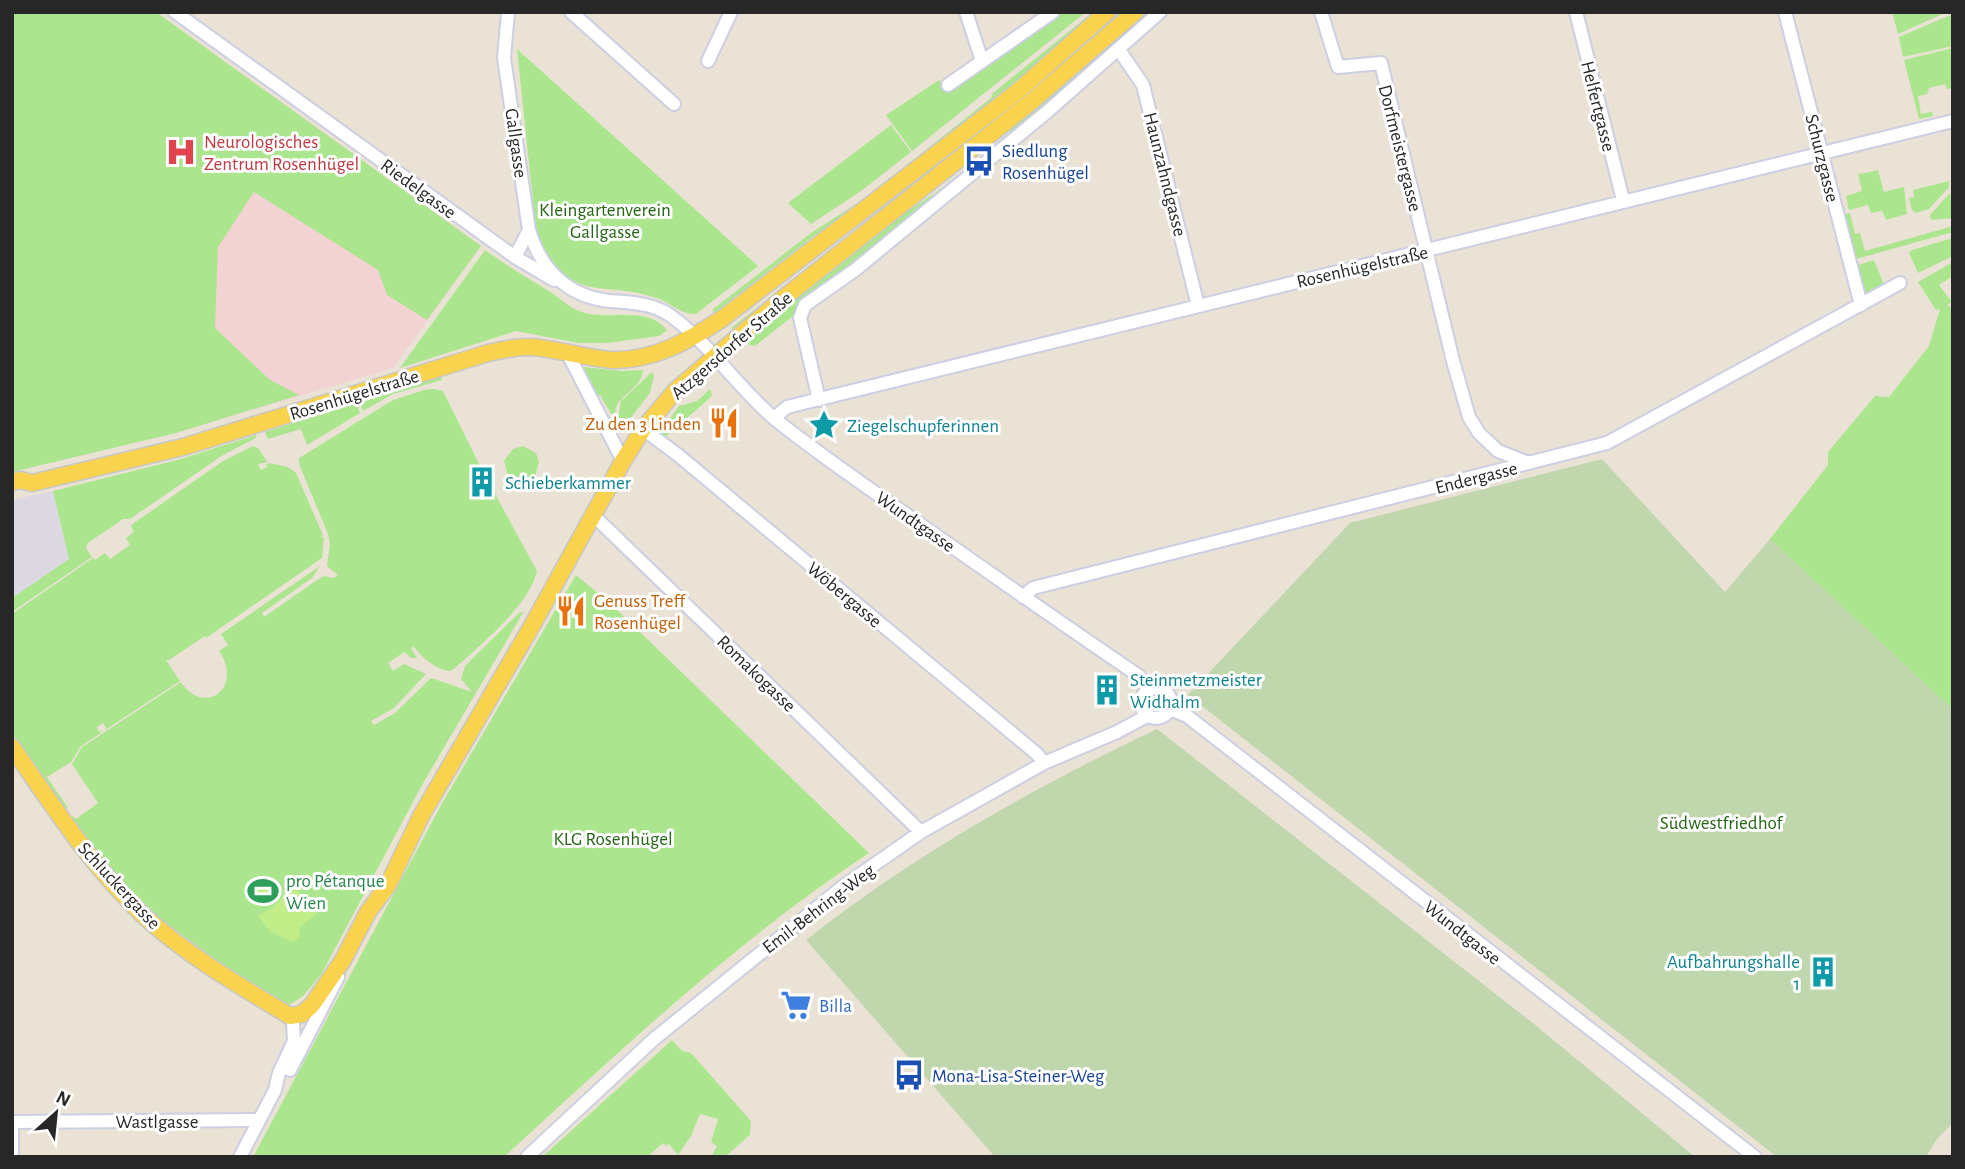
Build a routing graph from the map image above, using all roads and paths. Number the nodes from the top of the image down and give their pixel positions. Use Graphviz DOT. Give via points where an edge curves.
graph roads {
  1 [pos="175,12"];
  2 [pos="508,12"];
  3 [pos="570,12"];
  4 [pos="731,12"];
  5 [pos="966,12"];
  6 [pos="1053,12"];
  7 [pos="1107,12"];
  8 [pos="1135,12"];
  9 [pos="1160,12"];
  10 [pos="1321,12"];
  11 [pos="1576,12"];
  12 [pos="1784,12"];
  13 [pos="1119,50"];
  14 [pos="708,61"];
  15 [pos="982,61"];
  16 [pos="948,85"];
  17 [pos="674,103"];
  18 [pos="1953,121"];
  19 [pos="1822,153"];
  20 [pos="1623,200"];
  21 [pos="529,230"];
  22 [pos="1427,251"];
  23 [pos="515,257"];
  24 [pos="1900,283"];
  25 [pos="563,285"];
  26 [pos="1861,305"];
  27 [pos="1198,306"];
  28 [pos="696,336"];
  29 [pos="568,354"];
  30 [pos="715,355"];
  31 [pos="820,400"];
  32 [pos="774,418"];
  33 [pos="643,429"];
  34 [pos="623,461"];
  35 [pos="1529,463"];
  36 [pos="12,482"];
  37 [pos="32,483"];
  38 [pos="12,490"];
  39 [pos="593,515"];
  40 [pos="1023,597"];
  41 [pos="1148,689"];
  42 [pos="1170,709"];
  43 [pos="1147,716"];
  44 [pos="12,747"];
  45 [pos="1044,763"];
  46 [pos="921,832"];
  47 [pos="342,960"];
  48 [pos="290,1016"];
  49 [pos="275,1090"];
  50 [pos="259,1120"];
  51 [pos="12,1122"];
  52 [pos="12,1153"];
  53 [pos="240,1157"];
  54 [pos="527,1157"];
  55 [pos="1755,1157"];
  1 -- 23 [label="street, Riedelgasse"];
  2 -- 21 [label="street, Gallgasse" via="504,58"];
  3 -- 17 [label="street"];
  4 -- 14 [label="street"];
  5 -- 15 [label="street"];
  6 -- 15 [label="street"];
  7 -- 28 [label="main road, Atzgersdorfer Straße" via="1017,92"];
  8 -- 30 [label="main road, Atzgersdorfer Straße" via="1031,102"];
  9 -- 13 [label="street"];
  10 -- 22 [label="street, Dorfmeistergasse" via="1338,67 1381,63"];
  11 -- 20 [label="street, Helfertgasse"];
  12 -- 19 [label="street, Schurzgasse"];
  13 -- 27 [label="street, Haunzahndgasse" via="1143,85"];
  13 -- 31 [label="street" via="855,270 806,305 801,328"];
  15 -- 16 [label="street"];
  18 -- 19 [label="street, Rosenhügelstraße"];
  19 -- 20 [label="street, Rosenhügelstraße"];
  19 -- 26 [label="street, Schurzgasse"];
  20 -- 22 [label="street, Rosenhügelstraße"];
  21 -- 23 [label="street"];
  21 -- 25 [label="street, Gallgasse" via="541,259"];
  22 -- 27 [label="street, Rosenhügelstraße"];
  22 -- 35 [label="street, Dorfmeistergasse" via="1469,417 1498,451"];
  23 -- 25 [label="street, Riedelgasse"];
  24 -- 26 [label="street, Endergasse"];
  25 -- 28 [label="street, Gallgasse" via="591,298 654,306"];
  26 -- 35 [label="street, Endergasse" via="1607,443"];
  27 -- 31 [label="street, Rosenhügelstraße"];
  28 -- 29 [label="main road, Rosenhügelstraße" via="654,354 630,358"];
  28 -- 30 [label="street, Wundtgasse"];
  29 -- 34 [label="street"];
  29 -- 37 [label="main road, Rosenhügelstraße" via="531,346 488,353 183,447"];
  30 -- 32 [label="street, Wundtgasse"];
  30 -- 33 [label="main road, Atzgersdorfer Straße" via="676,390"];
  31 -- 32 [label="street, Rosenhügelstraße" via="787,407"];
  32 -- 40 [label="street, Wundtgasse"];
  33 -- 34 [label="main road, Atzgersdorfer Straße"];
  33 -- 45 [label="street, Wöbergasse"];
  34 -- 39 [label="main road, Atzgersdorfer Straße"];
  35 -- 40 [label="street, Endergasse" via="1033,588"];
  36 -- 37 [label="main road, Rosenhügelstraße"];
  37 -- 38 [label="main road"];
  39 -- 46 [label="street, Romakogasse"];
  39 -- 47 [label="main road, Atzgersdorfer Straße"];
  40 -- 41 [label="street, Wundtgasse" via="1139,676"];
  41 -- 42 [label="street" via="1168,693"];
  41 -- 43 [label="street" via="1140,702"];
  42 -- 43 [label="street" via="1163,716"];
  42 -- 55 [label="street, Wundtgasse" via="1187,716"];
  43 -- 45 [label="street, Emil-Behring-Weg"];
  44 -- 48 [label="main road, Schluckergasse" via="91,859 144,915 230,980"];
  45 -- 46 [label="street, Emil-Behring-Weg"];
  46 -- 54 [label="street, Emil-Behring-Weg" via="835,893 679,1017"];
  47 -- 48 [label="main road, Atzgersdorfer Straße" via="312,1005 302,1014"];
  47 -- 49 [label="street, Atzgersdorfer Straße" via="340,974 308,1038"];
  48 -- 49 [label="street, Atzgersdorfer Straße" via="294,1041"];
  49 -- 50 [label="street, Atzgersdorfer Straße"];
  50 -- 51 [label="street, Wastlgasse"];
  50 -- 53 [label="street, Atzgersdorfer Straße"];
  51 -- 52 [label="street"];
}
